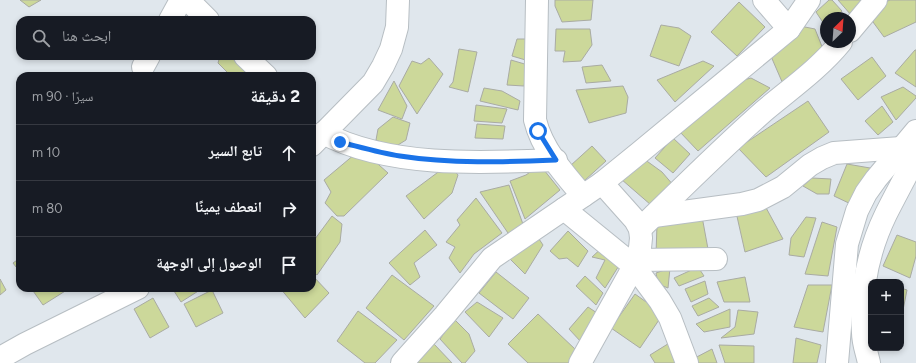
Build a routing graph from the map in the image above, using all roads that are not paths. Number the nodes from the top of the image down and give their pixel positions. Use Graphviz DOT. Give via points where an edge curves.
graph roads {
  1 [pos="182,0"];
  2 [pos="188,0"];
  3 [pos="398,0"];
  4 [pos="537,0"];
  5 [pos="764,0"];
  6 [pos="809,0"];
  7 [pos="876,0"];
  8 [pos="172,16"];
  9 [pos="204,16"];
  10 [pos="856,24"];
  11 [pos="789,29"];
  12 [pos="836,48"];
  13 [pos="249,60"];
  14 [pos="262,72"];
  15 [pos="916,131"];
  16 [pos="317,139"];
  17 [pos="901,148"];
  18 [pos="556,160"];
  19 [pos="602,184"];
  20 [pos="583,196"];
  21 [pos="564,209"];
  22 [pos="647,222"];
  23 [pos="716,259"];
  24 [pos="635,263"];
  25 [pos="130,292"];
  26 [pos="0,358"];
  27 [pos="402,363"];
  28 [pos="580,363"];
  29 [pos="687,363"];
  30 [pos="837,363"];
  31 [pos="869,363"];
  1 -- 8 [label="street"];
  2 -- 9 [label="street"];
  3 -- 16 [label="street" via="397,27 383,66 373,83"];
  4 -- 18 [label="street" via="535,120 538,131"];
  5 -- 11 [label="street"];
  6 -- 11 [label="street"];
  7 -- 10 [label="street"];
  11 -- 19 [label="street"];
  12 -- 22 [label="street" via="709,161"];
  13 -- 14 [label="street"];
  15 -- 17 [label="street"];
  16 -- 18 [label="street" via="400,156 454,161"];
  17 -- 22 [label="street" via="834,153 810,165 783,188 758,200"];
  17 -- 30 [label="street" via="866,193 857,211 847,244"];
  17 -- 31 [label="street" via="913,153 915,158 885,215 865,275 863,334"];
  18 -- 20 [label="street"];
  19 -- 20 [label="street"];
  19 -- 22 [label="street" via="629,212"];
  20 -- 21 [label="street"];
  21 -- 24 [label="street"];
  21 -- 27 [label="street" via="492,258"];
  22 -- 24 [label="street"];
  23 -- 24 [label="street"];
  24 -- 28 [label="street"];
  24 -- 29 [label="street" via="670,318"];
  25 -- 26 [label="street"];
}
